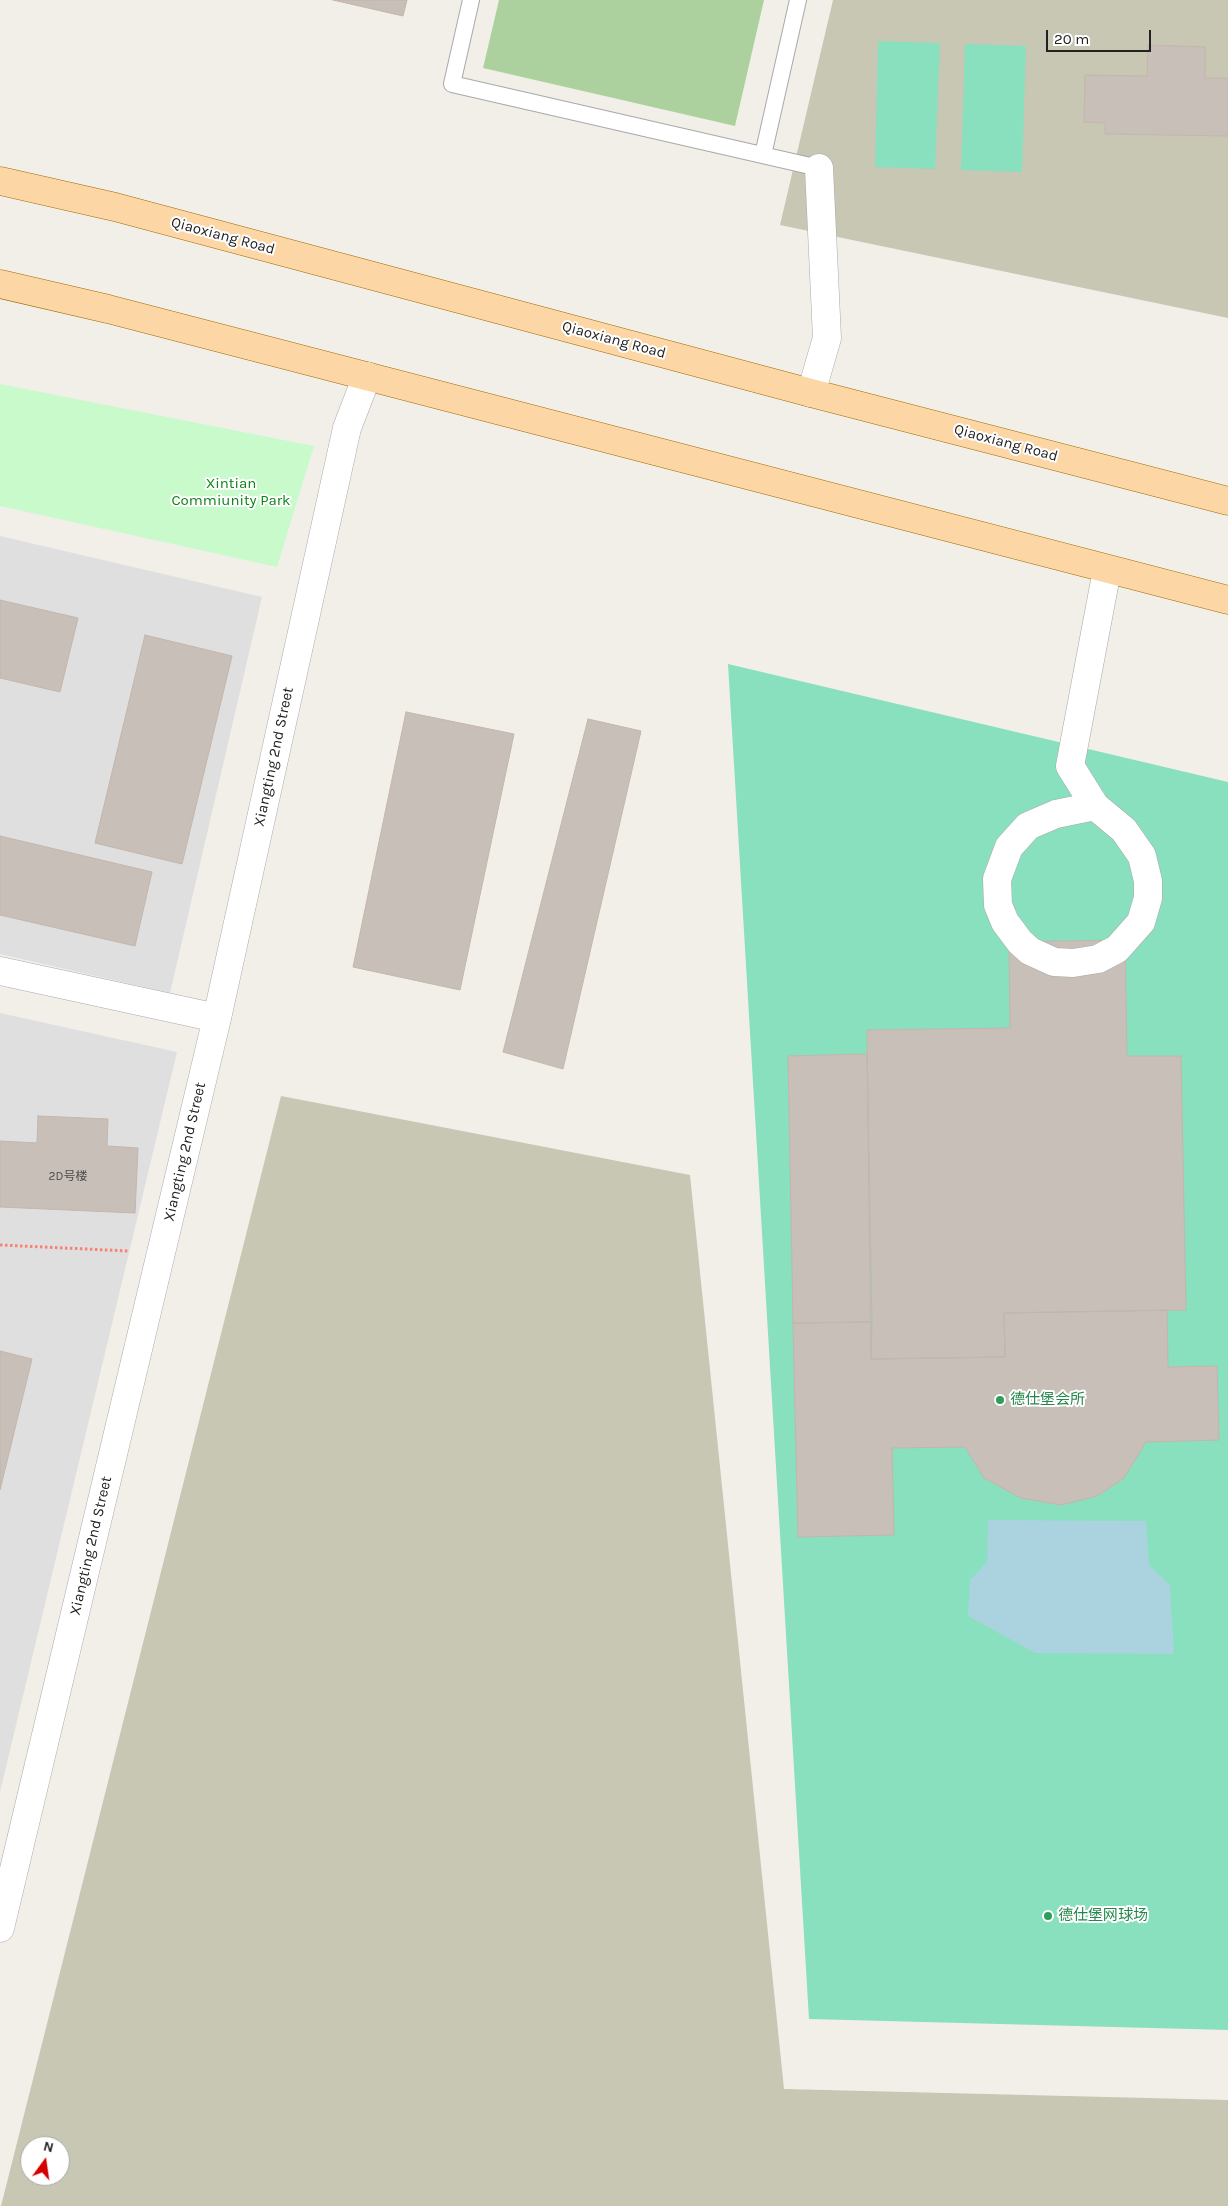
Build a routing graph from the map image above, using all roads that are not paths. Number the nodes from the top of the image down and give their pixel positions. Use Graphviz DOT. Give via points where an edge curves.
graph roads {
  1 [pos="471,0"];
  2 [pos="798,0"];
  3 [pos="763,155"];
  4 [pos="819,168"];
  5 [pos="0,181"];
  6 [pos="0,284"];
  7 [pos="367,376"];
  8 [pos="811,393"];
  9 [pos="1228,501"];
  10 [pos="1107,570"];
  11 [pos="1228,600"];
  12 [pos="1095,806"];
  13 [pos="0,971"];
  14 [pos="217,1018"];
  15 [pos="0,1928"];
  1 -- 3 [label="lane" via="452,84"];
  2 -- 3 [label="lane"];
  3 -- 4 [label="lane"];
  4 -- 8 [label="street" via="827,338"];
  5 -- 8 [label="main road, Qiaoxiang Road" via="124,209"];
  6 -- 7 [label="main road"];
  7 -- 10 [label="main road"];
  7 -- 14 [label="street, Xiangting 2nd Street" via="346,428"];
  8 -- 9 [label="main road, Qiaoxiang Road"];
  10 -- 11 [label="main road"];
  10 -- 12 [label="street" via="1070,766"];
  12 -- 12 [label="street" via="1056,814 1028,826 1008,847 997,878 998,905 1005,922 1030,951 1054,962 1098,959 1117,949 1141,922 1148,898 1142,856 1124,830"];
  13 -- 14 [label="street"];
  14 -- 15 [label="street, Xiangting 2nd Street"];
}
